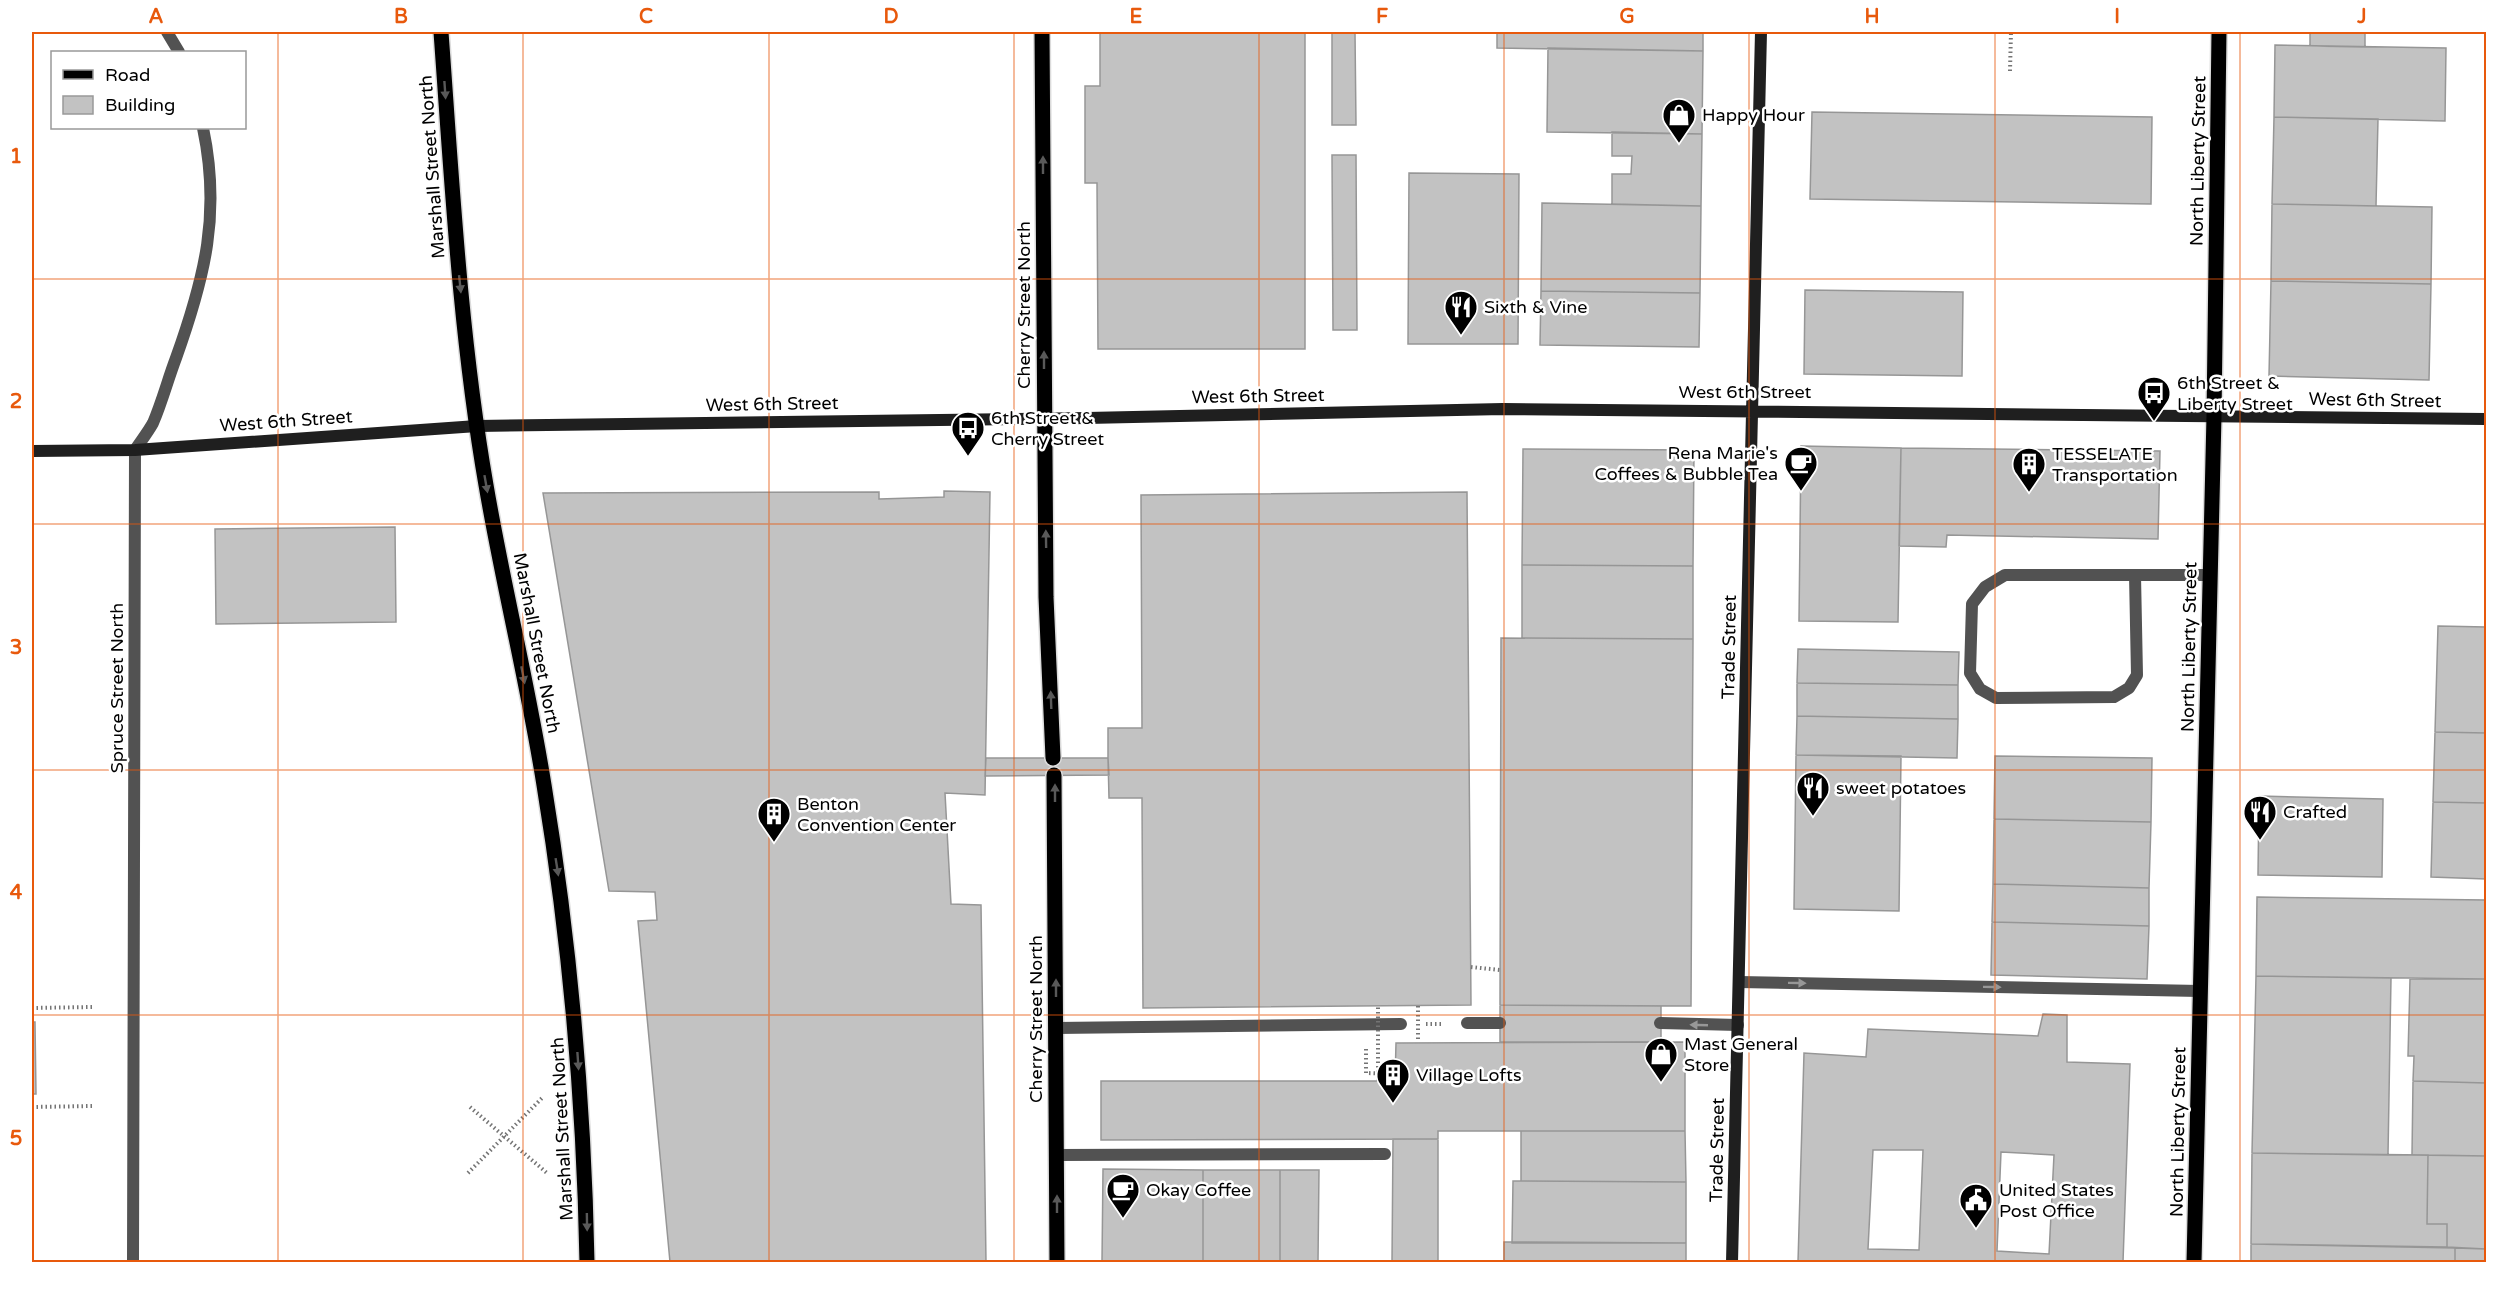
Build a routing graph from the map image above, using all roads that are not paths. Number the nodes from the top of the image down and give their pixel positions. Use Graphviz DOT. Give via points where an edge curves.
graph roads {
  1 [pos="167,32"];
  2 [pos="441,32"];
  3 [pos="1042,32"];
  4 [pos="1761,32"];
  5 [pos="2219,32"];
  6 [pos="178,51"];
  7 [pos="203,129"];
  8 [pos="1752,410"];
  9 [pos="2214,416"];
  10 [pos="1045,418"];
  11 [pos="2487,419"];
  12 [pos="477,426"];
  13 [pos="135,450"];
  14 [pos="32,451"];
  15 [pos="2135,575"];
  16 [pos="2210,575"];
  17 [pos="1053,758"];
  18 [pos="1054,775"];
  19 [pos="1739,982"];
  20 [pos="2200,991"];
  21 [pos="1467,1023"];
  22 [pos="1500,1023"];
  23 [pos="1660,1023"];
  24 [pos="1401,1024"];
  25 [pos="1738,1025"];
  26 [pos="1056,1028"];
  27 [pos="1385,1154"];
  28 [pos="1057,1155"];
  29 [pos="133,1263"];
  30 [pos="588,1263"];
  31 [pos="1057,1263"];
  32 [pos="1732,1263"];
  33 [pos="2194,1263"];
  1 -- 6 [label="street"];
  2 -- 12 [label="main road, Marshall Street North, one-way" via="457,255"];
  10 -- 3 [label="main road, Cherry Street North, one-way"];
  4 -- 8 [label="street, Trade Street"];
  5 -- 9 [label="main road, North Liberty Street"];
  7 -- 13 [label="street" via="212,204 207,255 195,306 152,424"];
  8 -- 9 [label="street, West 6th Street"];
  8 -- 10 [label="street, West 6th Street" via="1503,409"];
  8 -- 19 [label="street, Trade Street"];
  9 -- 11 [label="street, West 6th Street"];
  9 -- 16 [label="main road, North Liberty Street"];
  10 -- 12 [label="street, West 6th Street"];
  17 -- 10 [label="main road, Cherry Street North, one-way" via="1046,597"];
  12 -- 13 [label="street, West 6th Street"];
  12 -- 30 [label="main road, Marshall Street North, one-way" via="559,882 574,1002"];
  13 -- 14 [label="street, West 6th Street"];
  13 -- 29 [label="street, Spruce Street North"];
  15 -- 15 [label="street" via="2005,575 1984,587 1972,604 1970,673 1980,689 1996,698 2114,698 2130,688 2136,675"];
  15 -- 16 [label="street"];
  16 -- 20 [label="main road, North Liberty Street"];
  26 -- 18 [label="main road, Cherry Street North, one-way"];
  19 -- 20 [label="street, one-way"];
  19 -- 25 [label="street, Trade Street"];
  20 -- 33 [label="main road, North Liberty Street"];
  21 -- 22 [label="street"];
  25 -- 23 [label="street, one-way"];
  24 -- 26 [label="street"];
  25 -- 32 [label="street, Trade Street"];
  26 -- 28 [label="main road, Cherry Street North"];
  27 -- 28 [label="street"];
  31 -- 28 [label="main road, Cherry Street North, one-way"];
}
